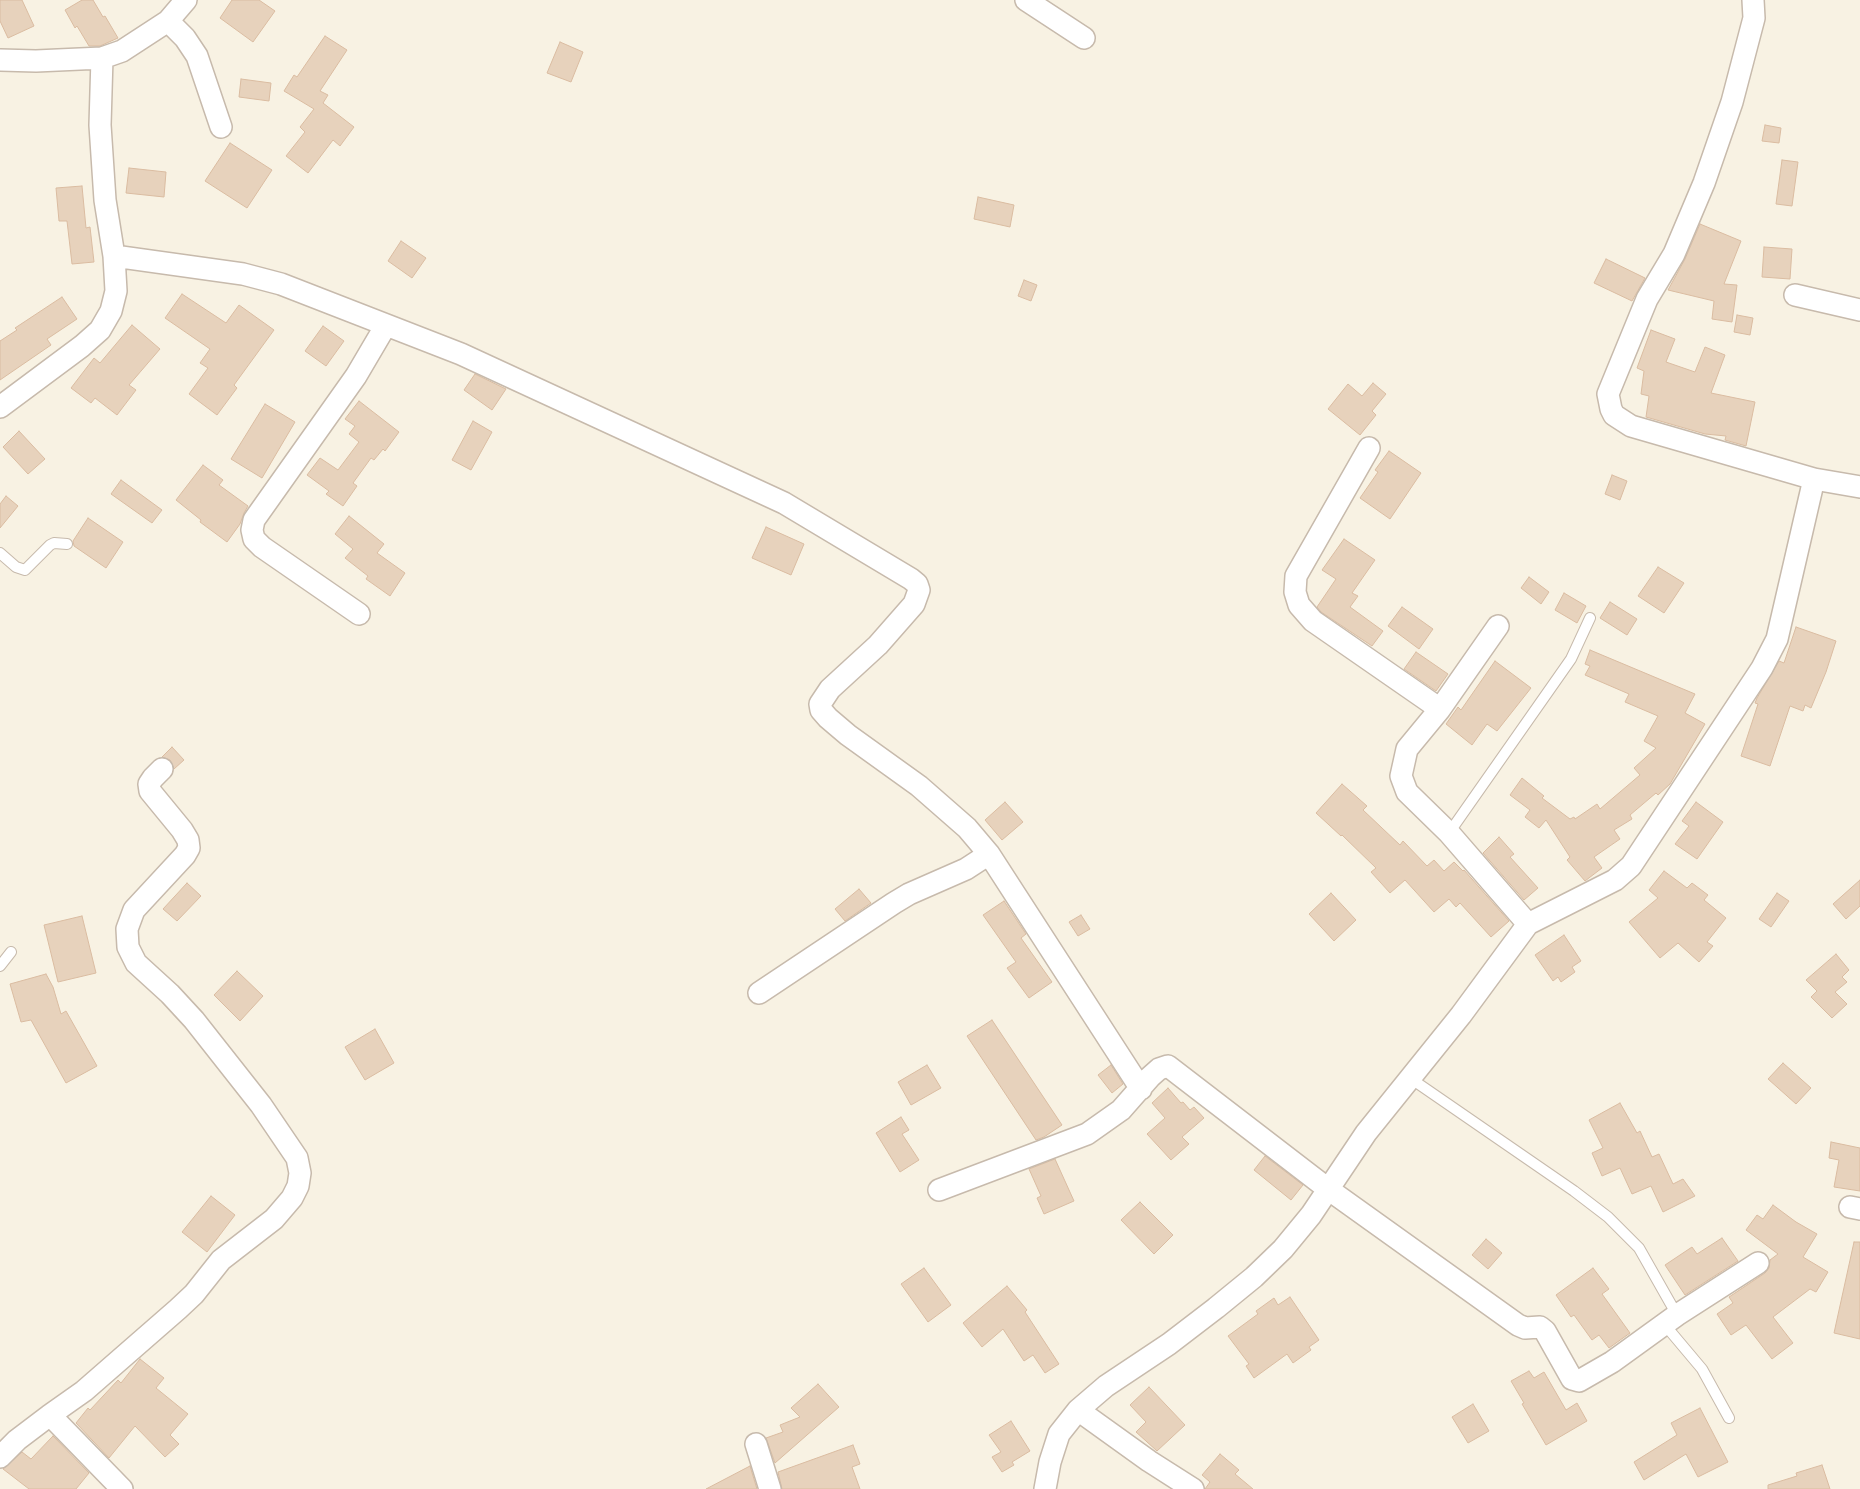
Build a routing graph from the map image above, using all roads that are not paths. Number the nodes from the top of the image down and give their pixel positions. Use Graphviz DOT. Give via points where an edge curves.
graph roads {
  1 [pos="186,0"];
  2 [pos="1026,0"];
  3 [pos="1753,0"];
  4 [pos="168,21"];
  5 [pos="1084,38"];
  6 [pos="102,58"];
  7 [pos="0,60"];
  8 [pos="221,127"];
  9 [pos="114,256"];
  10 [pos="1795,295"];
  11 [pos="1860,310"];
  12 [pos="386,325"];
  13 [pos="0,407"];
  14 [pos="1368,448"];
  15 [pos="1814,478"];
  16 [pos="1860,487"];
  17 [pos="67,544"];
  18 [pos="0,553"];
  19 [pos="359,614"];
  20 [pos="1590,618"];
  21 [pos="1498,626"];
  22 [pos="1440,709"];
  23 [pos="162,769"];
  24 [pos="1450,833"];
  25 [pos="989,854"];
  26 [pos="1528,924"];
  27 [pos="10,952"];
  28 [pos="0,966"];
  29 [pos="758,993"];
  30 [pos="1410,1078"];
  31 [pos="1141,1089"];
  32 [pos="1328,1189"];
  33 [pos="940,1190"];
  34 [pos="1758,1262"];
  35 [pos="1671,1320"];
  36 [pos="1078,1410"];
  37 [pos="50,1416"];
  38 [pos="1729,1418"];
  39 [pos="756,1444"];
  40 [pos="0,1457"];
  41 [pos="122,1489"];
  42 [pos="770,1489"];
  43 [pos="1045,1489"];
  44 [pos="1193,1489"];
  1 -- 4 [label="street"];
  2 -- 5 [label="street"];
  3 -- 15 [label="street" via="1754,18 1732,102 1704,183 1674,254 1648,299 1608,394 1614,415 1631,426"];
  4 -- 6 [label="street" via="122,51"];
  4 -- 8 [label="street" via="197,56"];
  6 -- 7 [label="street"];
  6 -- 9 [label="street" via="100,125 105,200"];
  9 -- 12 [label="street" via="243,274 281,284"];
  9 -- 13 [label="street" via="116,292 111,312 100,330"];
  10 -- 11 [label="street"];
  12 -- 19 [label="street" via="356,376 254,520 252,530 254,539 262,547"];
  12 -- 25 [label="street" via="461,354 784,503 917,584 919,590 914,604 878,645 830,688 820,704 821,710 848,735 919,786 967,828"];
  14 -- 22 [label="street" via="1296,576 1295,592 1299,605 1313,621"];
  15 -- 16 [label="street"];
  15 -- 26 [label="street" via="1777,639 1762,668 1631,866 1615,880"];
  17 -- 18 [label="lane" via="50,545 25,570 16,568"];
  20 -- 24 [label="lane" via="1571,659"];
  21 -- 22 [label="street"];
  22 -- 24 [label="street" via="1408,749 1401,776 1407,792"];
  23 -- 37 [label="street" via="152,778 150,791 182,830 189,848 134,910 127,929 128,947 136,963 194,1020 261,1105 297,1158 298,1186 286,1208 274,1220 220,1260 178,1309 84,1391"];
  24 -- 26 [label="street"];
  25 -- 29 [label="street" via="966,869 894,902"];
  25 -- 31 [label="street"];
  26 -- 30 [label="street"];
  27 -- 28 [label="lane"];
  30 -- 32 [label="street" via="1366,1133"];
  30 -- 35 [label="lane" via="1608,1217 1638,1248"];
  31 -- 32 [label="street" via="1159,1069 1168,1066"];
  31 -- 33 [label="street" via="1121,1110 1087,1134"];
  32 -- 35 [label="street" via="1518,1326 1540,1327 1572,1379 1579,1382"];
  32 -- 36 [label="street" via="1284,1249 1254,1277"];
  34 -- 35 [label="street"];
  35 -- 38 [label="lane"];
  36 -- 43 [label="street" via="1059,1434"];
  36 -- 44 [label="street"];
  37 -- 40 [label="street"];
  37 -- 41 [label="street"];
  39 -- 42 [label="street"];
}
